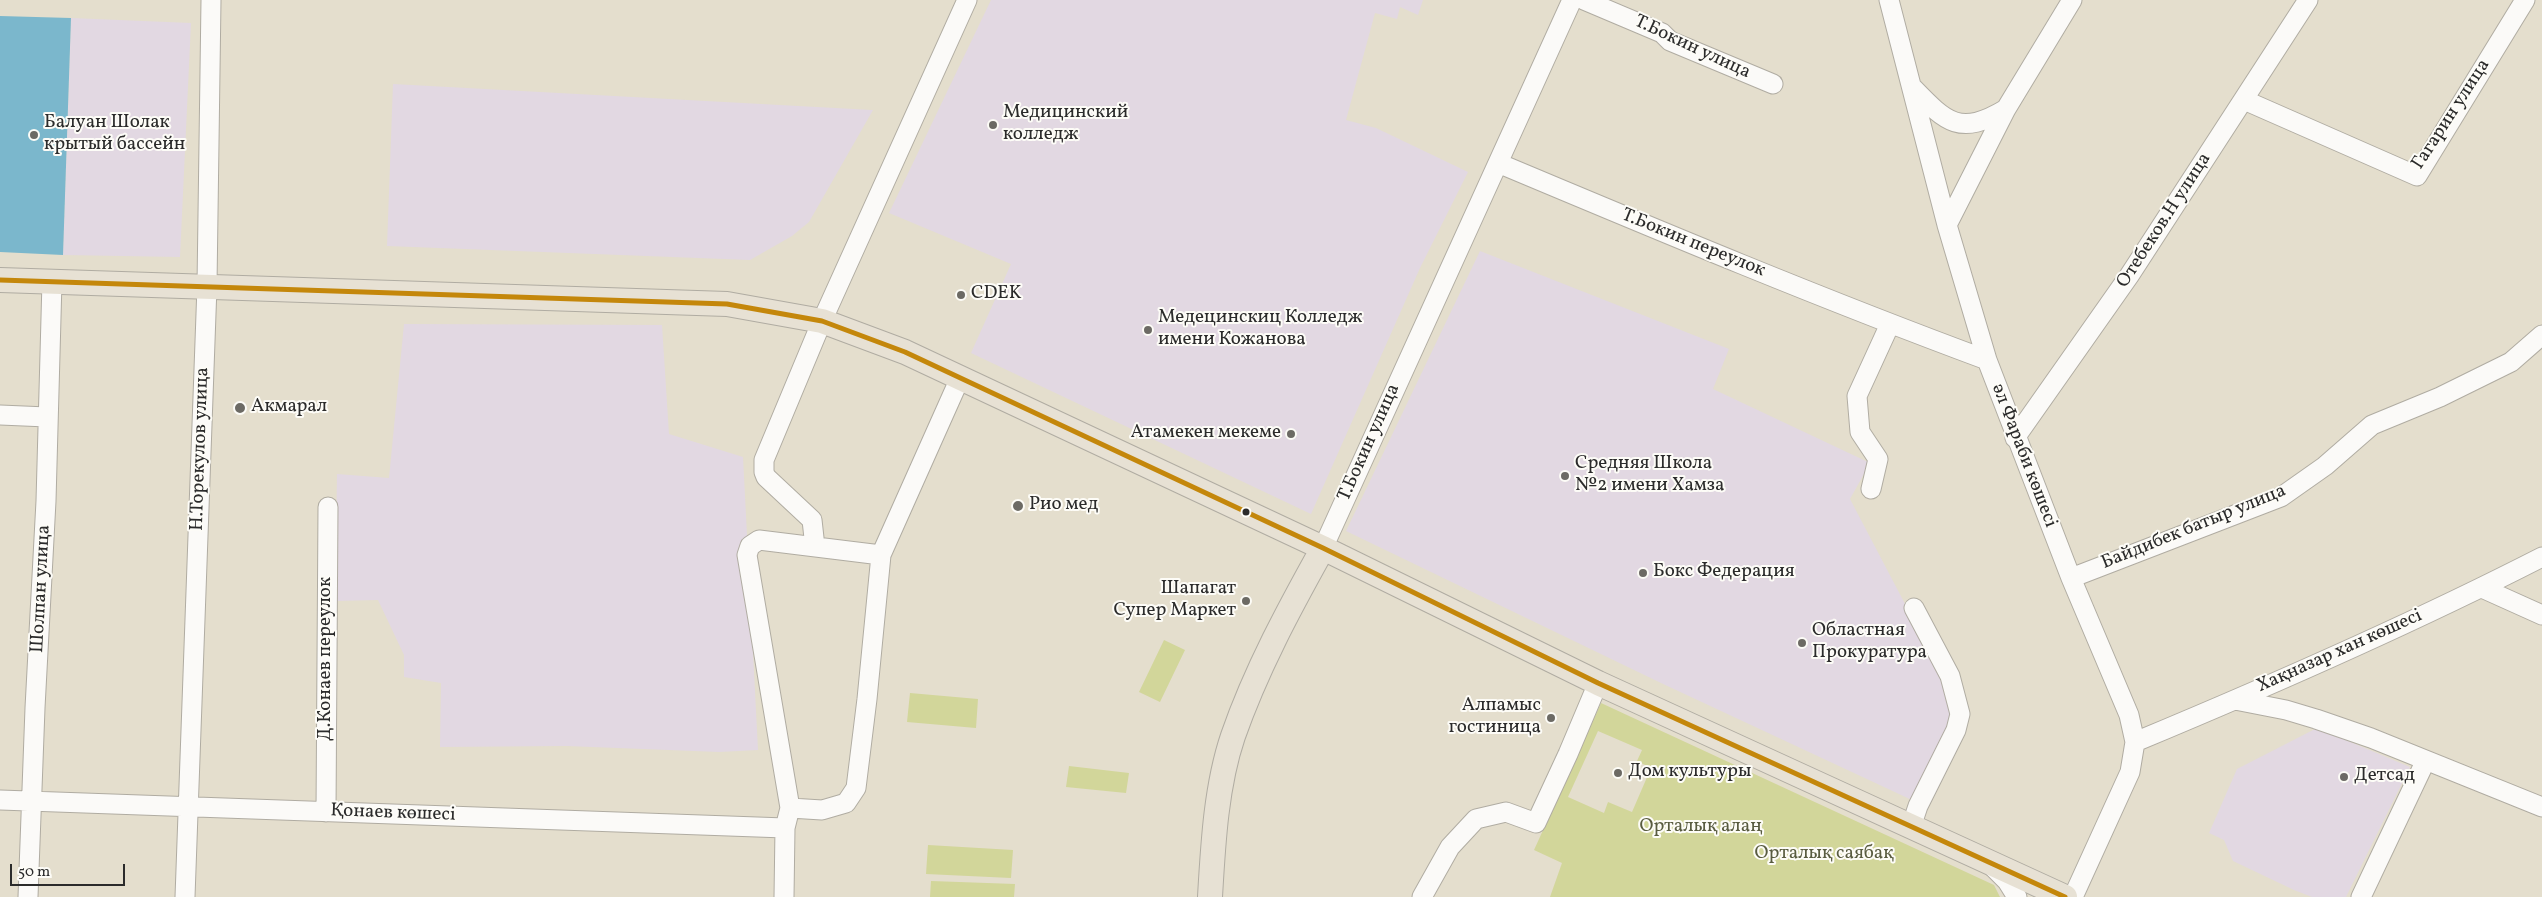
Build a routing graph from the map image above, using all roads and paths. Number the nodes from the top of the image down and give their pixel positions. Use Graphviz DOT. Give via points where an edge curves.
graph roads {
  1 [pos="211,0"];
  2 [pos="967,0"];
  3 [pos="1572,0"];
  4 [pos="1584,0"];
  5 [pos="1889,0"];
  6 [pos="2072,0"];
  7 [pos="2308,0"];
  8 [pos="2525,0"];
  9 [pos="2534,0"];
  10 [pos="2542,6"];
  11 [pos="1773,84"];
  12 [pos="1911,87"];
  13 [pos="2244,100"];
  14 [pos="2006,108"];
  15 [pos="1498,162"];
  16 [pos="1946,225"];
  17 [pos="0,280"];
  18 [pos="52,281"];
  19 [pos="207,286"];
  20 [pos="822,321"];
  21 [pos="1890,324"];
  22 [pos="2542,334"];
  23 [pos="1987,360"];
  24 [pos="960,378"];
  25 [pos="0,415"];
  26 [pos="47,417"];
  27 [pos="2015,438"];
  28 [pos="1871,489"];
  29 [pos="328,507"];
  30 [pos="815,546"];
  31 [pos="1323,548"];
  32 [pos="881,556"];
  33 [pos="2542,558"];
  34 [pos="2071,578"];
  35 [pos="2482,588"];
  36 [pos="1914,608"];
  37 [pos="2542,615"];
  38 [pos="1598,682"];
  39 [pos="2235,700"];
  40 [pos="2135,742"];
  41 [pos="2426,762"];
  42 [pos="0,800"];
  43 [pos="31,801"];
  44 [pos="188,806"];
  45 [pos="2542,806"];
  46 [pos="790,808"];
  47 [pos="326,812"];
  48 [pos="1911,827"];
  49 [pos="785,828"];
  50 [pos="1984,859"];
  51 [pos="28,897"];
  52 [pos="185,897"];
  53 [pos="784,897"];
  54 [pos="1210,897"];
  55 [pos="1422,897"];
  56 [pos="2017,897"];
  57 [pos="2065,897"];
  58 [pos="2073,897"];
  59 [pos="2362,897"];
  1 -- 19 [label="street, Н.Торекулов улица"];
  2 -- 20 [label="street"];
  3 -- 15 [label="street, Т.Бокин улица"];
  4 -- 11 [label="street, Т.Бокин улица" via="1662,33 1670,41"];
  5 -- 12 [label="street, әл Фараби көшесі"];
  6 -- 14 [label="street"];
  7 -- 13 [label="street, Отебеков.Н улица"];
  8 -- 13 [label="street, Гагарин улица" via="2417,176"];
  9 -- 10 [label="street"];
  12 -- 14 [label="street" via="1952,123 1987,120"];
  12 -- 16 [label="street, әл Фараби көшесі"];
  13 -- 27 [label="street, Отебеков.Н улица" via="2129,276"];
  14 -- 16 [label="street"];
  15 -- 21 [label="street, Т.Бокин переулок"];
  15 -- 31 [label="street, Т.Бокин улица"];
  16 -- 23 [label="street, әл Фараби көшесі"];
  17 -- 18 [label="main road"];
  18 -- 19 [label="main road"];
  18 -- 26 [label="street, Шолпан улица"];
  19 -- 20 [label="main road" via="727,304"];
  19 -- 44 [label="street, Н.Торекулов улица"];
  20 -- 24 [label="main road" via="905,352"];
  20 -- 30 [label="street" via="764,460 766,477 812,520"];
  21 -- 23 [label="street, Т.Бокин переулок"];
  21 -- 28 [label="street" via="1857,396 1860,432 1878,459"];
  22 -- 34 [label="street, Байдибек батыр улица" via="2511,362 2440,397 2372,425 2325,466 2281,497"];
  23 -- 27 [label="street, әл Фараби көшесі"];
  24 -- 31 [label="main road"];
  24 -- 32 [label="street"];
  25 -- 26 [label="street"];
  26 -- 43 [label="street, Шолпан улица"];
  27 -- 34 [label="street, әл Фараби көшесі"];
  29 -- 47 [label="street, Д.Конаев переулок"];
  30 -- 32 [label="street"];
  30 -- 46 [label="street" via="759,540 750,546 747,556"];
  31 -- 38 [label="main road"];
  31 -- 54 [label="main road, Т.Бокин улица" via="1275,635 1233,737 1213,835"];
  32 -- 46 [label="street" via="856,788 846,803 822,810"];
  33 -- 35 [label="street, Хақназар хан көшесі"];
  34 -- 40 [label="street, әл Фараби көшесі" via="2129,715"];
  35 -- 37 [label="street"];
  35 -- 39 [label="street, Хақназар хан көшесі"];
  36 -- 48 [label="street" via="1950,676 1960,714 1956,730"];
  38 -- 48 [label="main road"];
  38 -- 55 [label="street" via="1536,823 1506,812 1476,818 1450,847"];
  39 -- 40 [label="street, Хақназар хан көшесі"];
  39 -- 41 [label="street" via="2316,719"];
  40 -- 58 [label="street, әл Фараби көшесі" via="2130,772"];
  41 -- 45 [label="street"];
  41 -- 59 [label="street"];
  42 -- 43 [label="street, Қонаев көшесі"];
  43 -- 44 [label="street, Қонаев көшесі"];
  43 -- 51 [label="street, Шолпан улица"];
  44 -- 47 [label="street, Қонаев көшесі"];
  44 -- 52 [label="street, Н.Торекулов улица"];
  46 -- 49 [label="street"];
  47 -- 49 [label="street, Қонаев көшесі"];
  48 -- 50 [label="main road"];
  49 -- 53 [label="street"];
  50 -- 56 [label="street" via="2007,881"];
  50 -- 57 [label="main road"];
}
